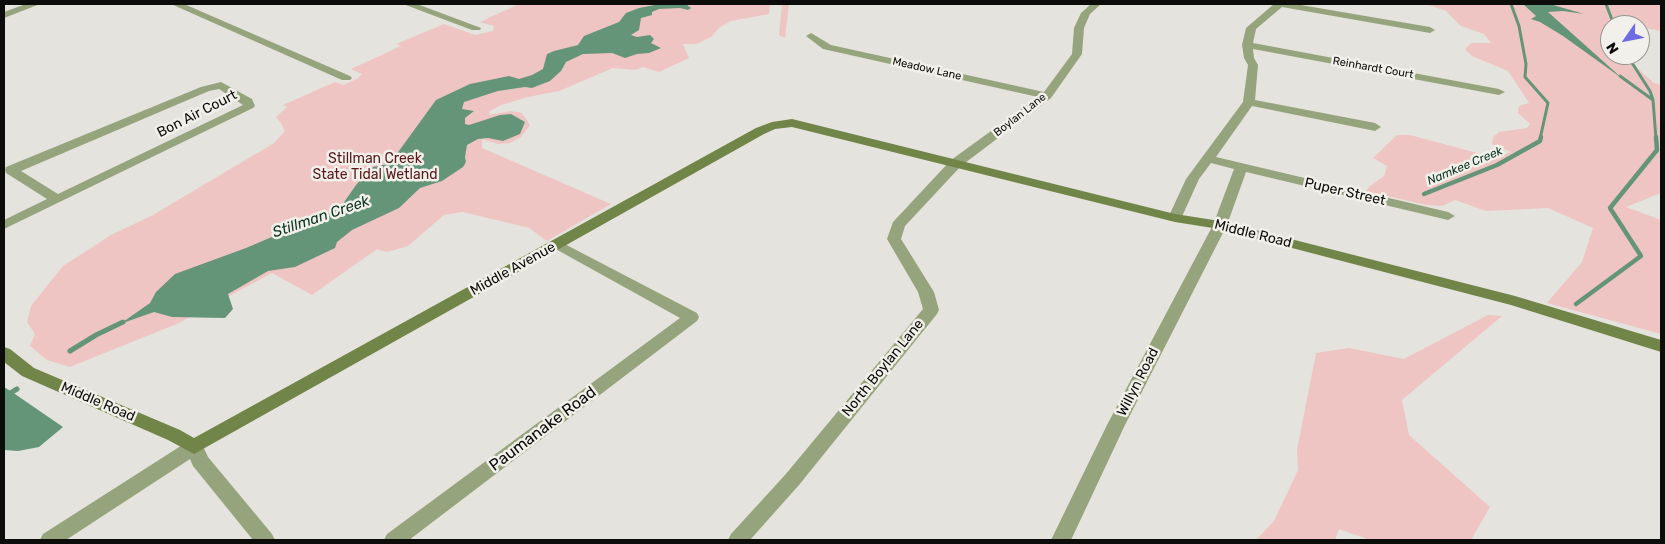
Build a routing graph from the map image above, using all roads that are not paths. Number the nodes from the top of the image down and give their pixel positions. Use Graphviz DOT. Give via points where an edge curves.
graph roads {
  1 [pos="34,4"];
  2 [pos="176,4"];
  3 [pos="408,4"];
  4 [pos="1096,4"];
  5 [pos="1280,4"];
  6 [pos="4,15"];
  7 [pos="476,28"];
  8 [pos="1430,30"];
  9 [pos="811,36"];
  10 [pos="1247,45"];
  11 [pos="346,78"];
  12 [pos="1499,92"];
  13 [pos="1047,96"];
  14 [pos="1249,102"];
  15 [pos="1375,127"];
  16 [pos="841,134"];
  17 [pos="1209,159"];
  18 [pos="956,163"];
  19 [pos="1241,168"];
  20 [pos="57,199"];
  21 [pos="1448,216"];
  22 [pos="1175,218"];
  23 [pos="4,225"];
  24 [pos="1220,225"];
  25 [pos="557,244"];
  26 [pos="1661,346"];
  27 [pos="4,353"];
  28 [pos="194,447"];
  29 [pos="50,540"];
  30 [pos="265,540"];
  31 [pos="394,540"];
  32 [pos="738,540"];
  33 [pos="1061,540"];
  1 -- 6 [label="street"];
  2 -- 11 [label="street"];
  3 -- 7 [label="street"];
  4 -- 13 [label="street, Boylan Lane" via="1086,13 1079,28 1076,54"];
  5 -- 8 [label="street"];
  5 -- 10 [label="street" via="1251,28"];
  9 -- 13 [label="street, Meadow Lane" via="827,47"];
  10 -- 12 [label="street, Reinhardt Court"];
  10 -- 14 [label="street" via="1253,65"];
  13 -- 18 [label="street, Boylan Lane"];
  14 -- 15 [label="street"];
  14 -- 17 [label="street"];
  16 -- 18 [label="main road, Middle Road"];
  16 -- 25 [label="main road, Middle Avenue" via="792,123 772,126"];
  17 -- 19 [label="street"];
  17 -- 22 [label="street" via="1193,178"];
  18 -- 22 [label="main road, Middle Road"];
  18 -- 32 [label="street, North Boylan Lane" via="898,225 894,240 926,292 931,310 792,480"];
  19 -- 21 [label="street, Puper Street"];
  19 -- 24 [label="street, Willyn Road"];
  20 -- 20 [label="street, Bon Air Court" via="11,170 206,89 221,85 248,101 249,106 232,115"];
  20 -- 23 [label="street"];
  22 -- 24 [label="main road, Middle Road"];
  24 -- 26 [label="main road, Middle Road" via="1514,301"];
  24 -- 33 [label="street, Willyn Road" via="1116,425"];
  25 -- 28 [label="main road, Middle Avenue"];
  25 -- 31 [label="street, Paumanake Road" via="691,317"];
  27 -- 28 [label="main road, Middle Road" via="28,372 174,435"];
  28 -- 29 [label="street"];
  28 -- 30 [label="street" via="200,461"];
}
